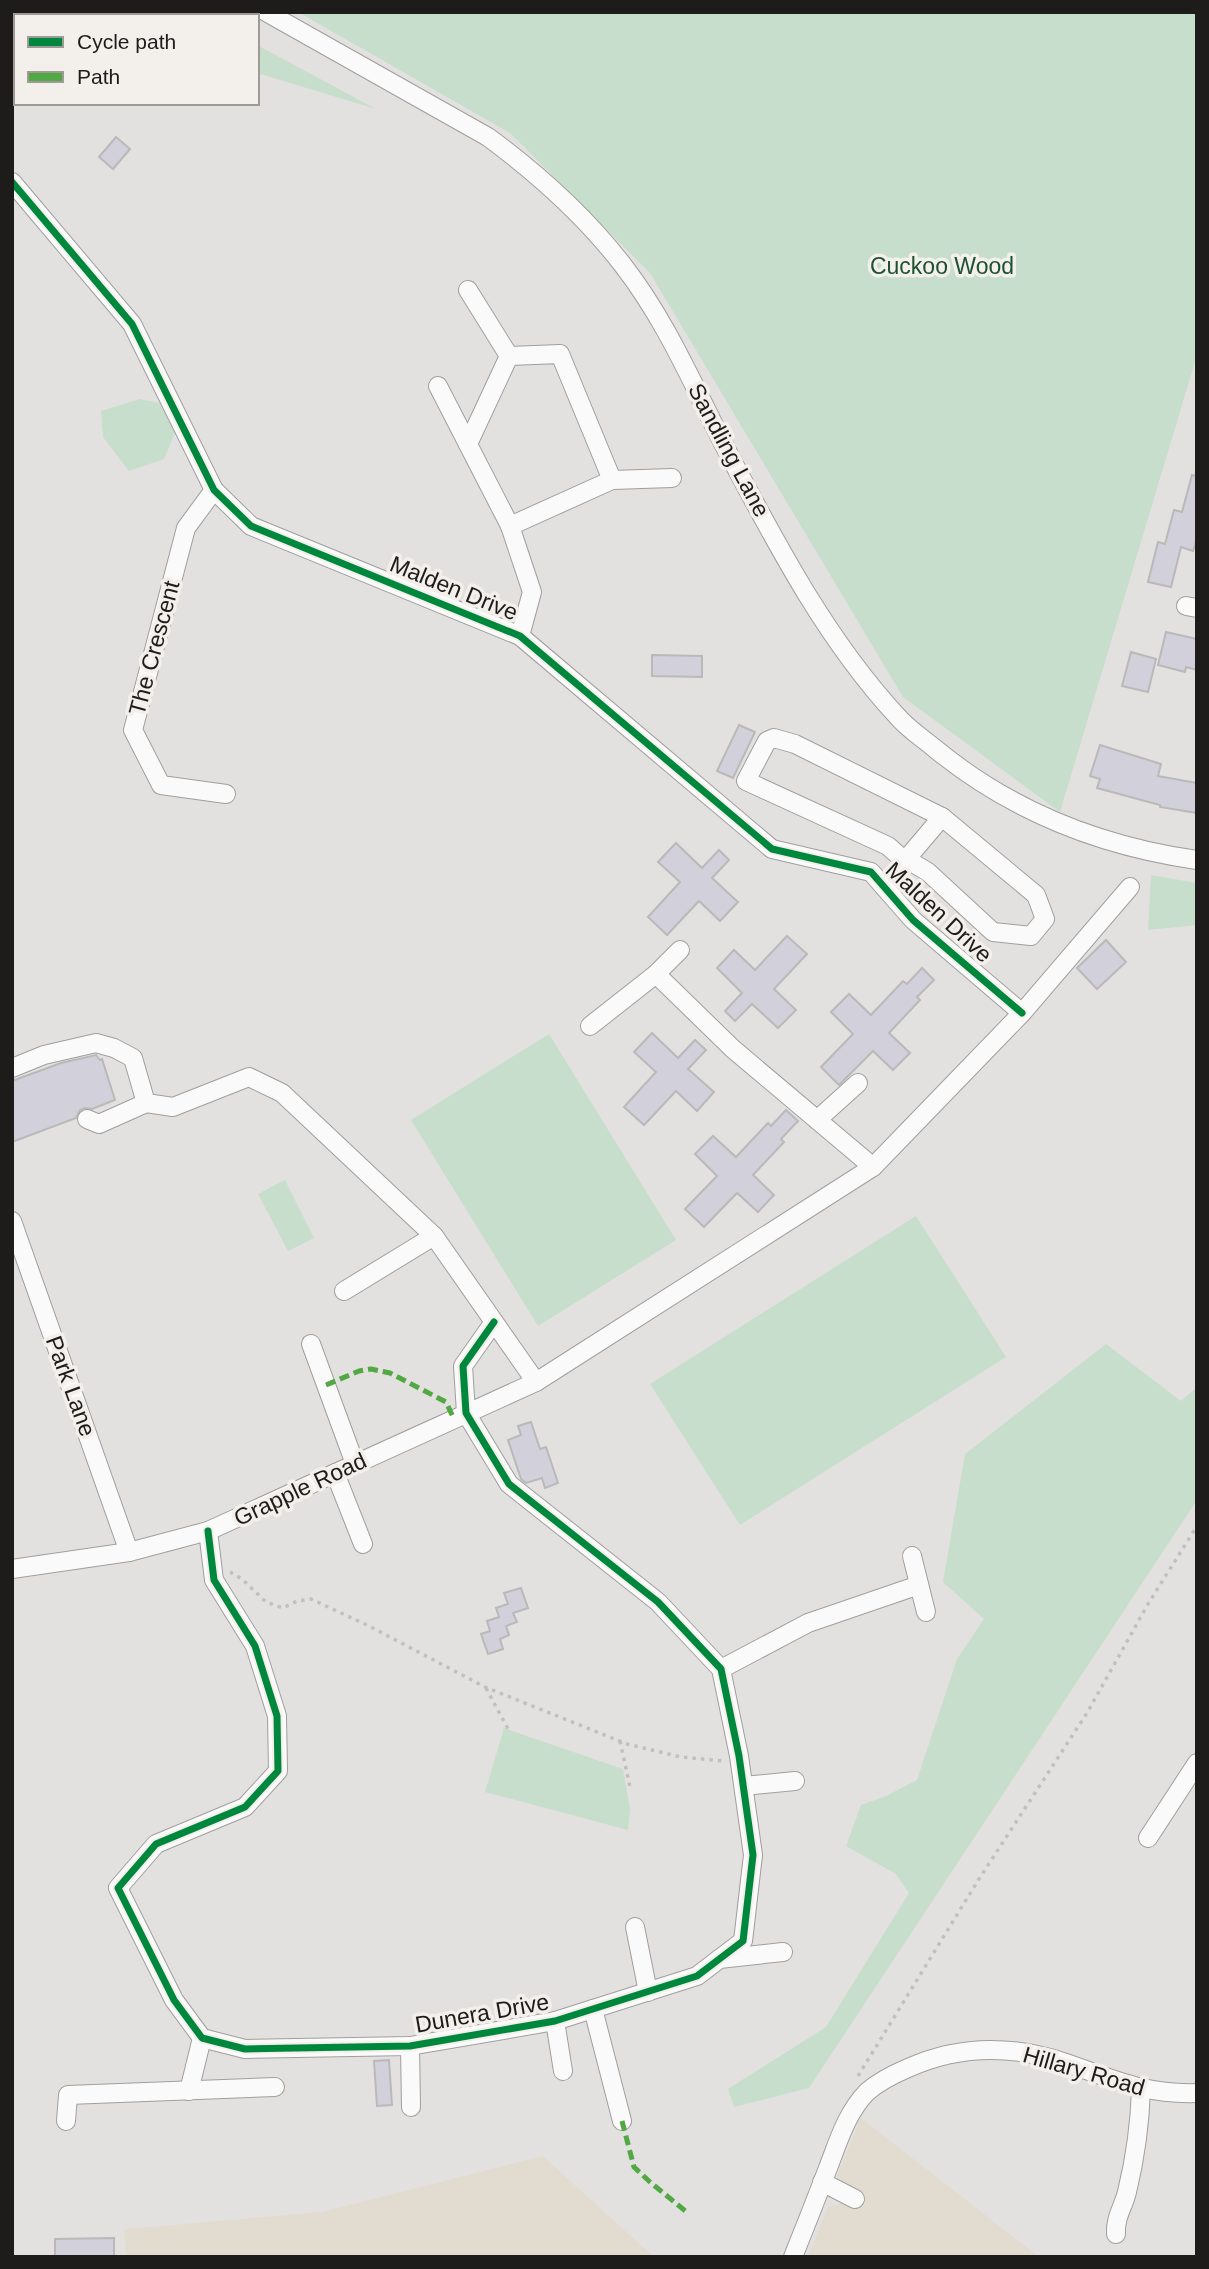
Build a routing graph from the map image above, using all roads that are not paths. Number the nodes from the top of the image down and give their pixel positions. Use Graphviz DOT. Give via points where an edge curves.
graph roads {
  1 [pos="266,12"];
  2 [pos="12,181"];
  3 [pos="468,290"];
  4 [pos="509,356"];
  5 [pos="438,386"];
  6 [pos="468,444"];
  7 [pos="672,478"];
  8 [pos="612,480"];
  9 [pos="214,490"];
  10 [pos="510,526"];
  11 [pos="520,636"];
  12 [pos="226,794"];
  13 [pos="942,817"];
  14 [pos="1197,860"];
  15 [pos="903,863"];
  16 [pos="884,887"];
  17 [pos="1130,887"];
  18 [pos="680,950"];
  19 [pos="656,974"];
  20 [pos="1022,1013"];
  21 [pos="590,1026"];
  22 [pos="12,1068"];
  23 [pos="858,1083"];
  24 [pos="146,1103"];
  25 [pos="87,1119"];
  26 [pos="817,1120"];
  27 [pos="873,1167"];
  28 [pos="12,1221"];
  29 [pos="434,1236"];
  30 [pos="344,1291"];
  31 [pos="494,1322"];
  32 [pos="311,1344"];
  33 [pos="536,1382"];
  34 [pos="466,1413"];
  35 [pos="355,1464"];
  36 [pos="335,1473"];
  37 [pos="208,1531"];
  38 [pos="363,1544"];
  39 [pos="129,1552"];
  40 [pos="912,1556"];
  41 [pos="12,1569"];
  42 [pos="919,1586"];
  43 [pos="926,1612"];
  44 [pos="721,1669"];
  45 [pos="1197,1763"];
  46 [pos="795,1781"];
  47 [pos="744,1786"];
  48 [pos="1148,1838"];
  49 [pos="635,1927"];
  50 [pos="783,1952"];
  51 [pos="719,1959"];
  52 [pos="648,1992"];
  53 [pos="593,2009"];
  54 [pos="555,2021"];
  55 [pos="202,2038"];
  56 [pos="410,2046"];
  57 [pos="563,2071"];
  58 [pos="275,2087"];
  59 [pos="1141,2088"];
  60 [pos="189,2091"];
  61 [pos="1197,2093"];
  62 [pos="411,2107"];
  63 [pos="622,2120"];
  64 [pos="66,2121"];
  65 [pos="822,2182"];
  66 [pos="855,2199"];
  67 [pos="1116,2234"];
  68 [pos="793,2257"];
  1 -- 14 [label="street, Sandling Lane" via="488,137 588,222 654,311 809,597 848,657 899,718 975,779 1035,814 1096,837"];
  2 -- 9 [label="street, Malden Drive" via="132,324"];
  3 -- 4 [label="street"];
  4 -- 6 [label="street"];
  4 -- 8 [label="street" via="559,354"];
  5 -- 6 [label="street"];
  6 -- 10 [label="street"];
  7 -- 8 [label="street"];
  8 -- 10 [label="street"];
  9 -- 11 [label="street, Malden Drive" via="251,526"];
  9 -- 12 [label="street, The Crescent" via="186,528 132,730 161,785"];
  10 -- 11 [label="street" via="532,592"];
  11 -- 16 [label="street, Malden Drive" via="772,849 871,872"];
  13 -- 15 [label="street"];
  13 -- 15 [label="street" via="1036,895 1045,919 1031,936 993,932 928,872 914,863"];
  13 -- 15 [label="street" via="795,744 774,738 767,741 746,781 888,846"];
  15 -- 16 [label="street"];
  16 -- 20 [label="street, Malden Drive" via="913,920"];
  17 -- 20 [label="street, Grapple Road"];
  18 -- 19 [label="street"];
  19 -- 21 [label="street"];
  19 -- 26 [label="street" via="733,1049"];
  20 -- 27 [label="street, Grapple Road"];
  22 -- 24 [label="street" via="96,1043 133,1058"];
  23 -- 26 [label="street"];
  24 -- 25 [label="street" via="99,1124"];
  24 -- 29 [label="street" via="173,1107 249,1077 282,1093"];
  26 -- 27 [label="street"];
  27 -- 33 [label="street, Grapple Road"];
  28 -- 39 [label="street, Park Lane"];
  29 -- 30 [label="street"];
  29 -- 31 [label="street"];
  31 -- 33 [label="street"];
  31 -- 34 [label="street" via="463,1366"];
  32 -- 35 [label="street"];
  33 -- 34 [label="street, Grapple Road"];
  34 -- 35 [label="street, Grapple Road"];
  34 -- 44 [label="street" via="509,1484 658,1602"];
  35 -- 36 [label="street, Grapple Road"];
  36 -- 37 [label="street, Grapple Road"];
  36 -- 38 [label="street"];
  37 -- 39 [label="street, Grapple Road"];
  37 -- 55 [label="street" via="215,1580 255,1646 276,1716 278,1771 245,1807 156,1844 118,1888 174,2000"];
  39 -- 41 [label="street, Grapple Road"];
  40 -- 42 [label="street"];
  42 -- 43 [label="street"];
  42 -- 44 [label="street" via="808,1623"];
  44 -- 47 [label="street, Dunera Drive"];
  45 -- 48 [label="street"];
  46 -- 47 [label="street"];
  47 -- 51 [label="street, Dunera Drive" via="753,1855 743,1941"];
  49 -- 52 [label="street"];
  50 -- 51 [label="street"];
  51 -- 52 [label="street, Dunera Drive" via="697,1976"];
  52 -- 53 [label="street, Dunera Drive"];
  53 -- 54 [label="street, Dunera Drive"];
  53 -- 63 [label="street"];
  54 -- 56 [label="street, Dunera Drive"];
  54 -- 57 [label="street"];
  55 -- 56 [label="street, Dunera Drive" via="245,2049"];
  55 -- 60 [label="street"];
  56 -- 62 [label="street"];
  58 -- 60 [label="street"];
  59 -- 61 [label="street, Hillary Road"];
  59 -- 65 [label="street, Hillary Road" via="1021,2051 960,2051 921,2062 867,2092 846,2121"];
  59 -- 67 [label="street" via="1135,2146 1126,2194 1116,2216"];
  60 -- 64 [label="street" via="68,2095"];
  65 -- 66 [label="street"];
  65 -- 68 [label="street, Hillary Road"];
}
